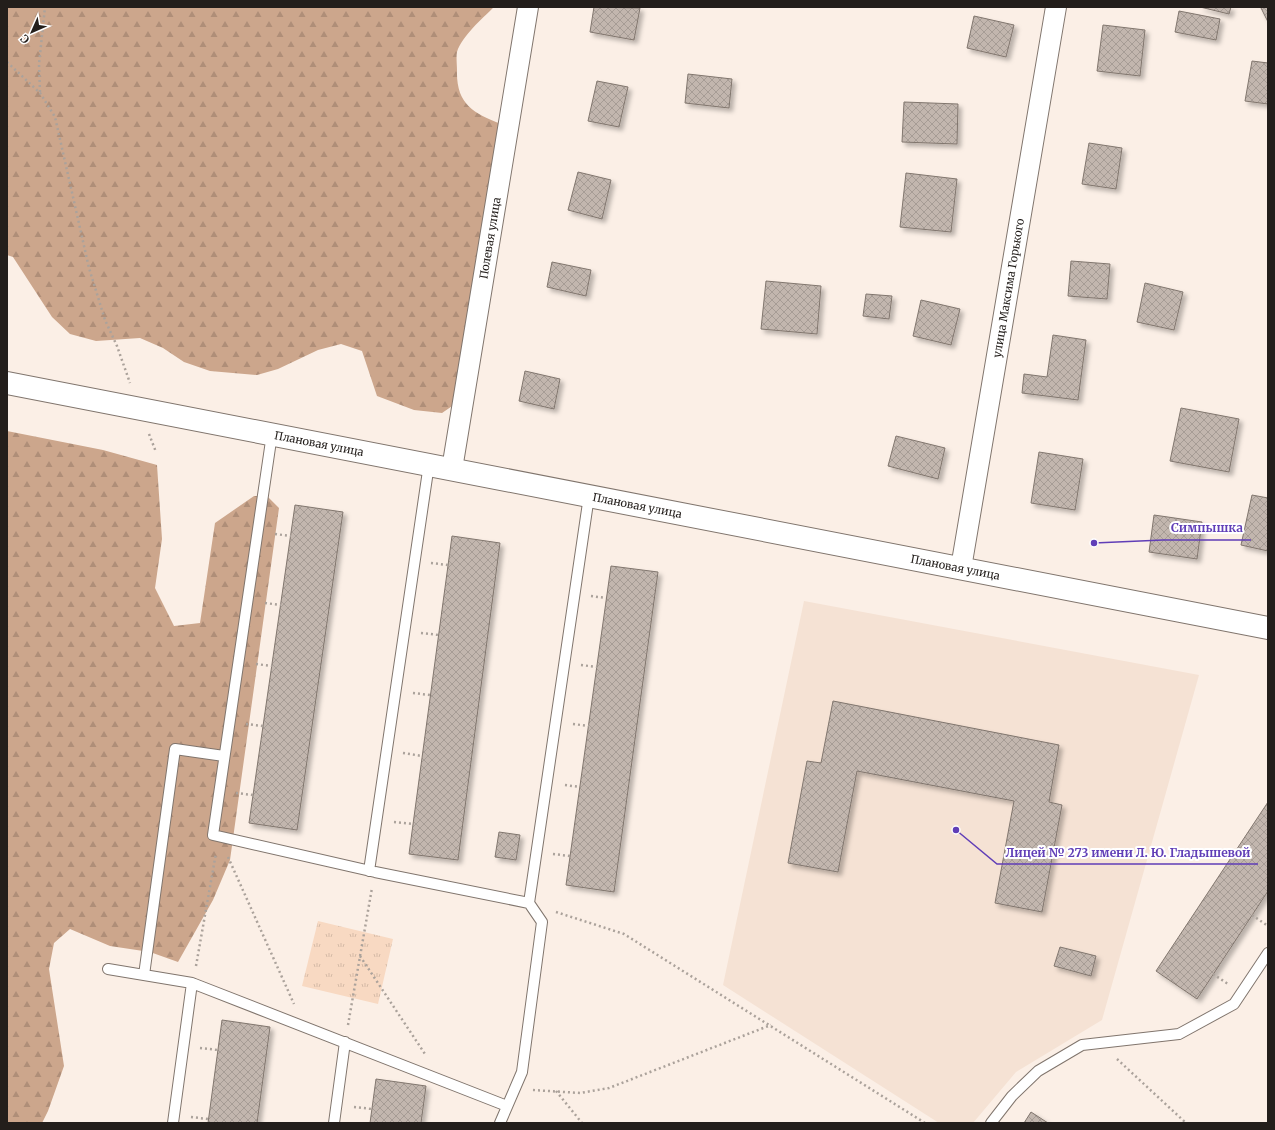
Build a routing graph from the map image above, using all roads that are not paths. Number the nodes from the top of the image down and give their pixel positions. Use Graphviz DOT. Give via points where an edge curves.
graph roads {
  1 [pos="528,7"];
  2 [pos="1056,7"];
  3 [pos="7,383"];
  4 [pos="272,434"];
  5 [pos="429,464"];
  6 [pos="452,469"];
  7 [pos="589,496"];
  8 [pos="961,568"];
  9 [pos="1268,628"];
  10 [pos="224,756"];
  11 [pos="372,871"];
  12 [pos="529,903"];
  13 [pos="1268,953"];
  14 [pos="108,969"];
  15 [pos="144,975"];
  16 [pos="192,983"];
  17 [pos="345,1042"];
  18 [pos="507,1106"];
  19 [pos="173,1123"];
  20 [pos="334,1123"];
  21 [pos="500,1123"];
  22 [pos="991,1123"];
  1 -- 6 [label="street, Полевая улица"];
  2 -- 8 [label="street, улица Максима Горького"];
  3 -- 4 [label="street, Плановая улица"];
  4 -- 5 [label="street, Плановая улица"];
  4 -- 10 [label="lane"];
  5 -- 6 [label="street, Плановая улица"];
  5 -- 11 [label="lane"];
  6 -- 7 [label="street, Плановая улица"];
  7 -- 8 [label="street, Плановая улица"];
  7 -- 12 [label="lane"];
  8 -- 9 [label="street, Плановая улица"];
  10 -- 11 [label="lane" via="213,835"];
  10 -- 15 [label="lane" via="175,749"];
  11 -- 12 [label="lane"];
  12 -- 18 [label="lane" via="542,922 522,1072"];
  13 -- 22 [label="lane" via="1234,1004 1179,1034 1082,1045 1038,1071 1012,1096"];
  14 -- 15 [label="lane"];
  15 -- 16 [label="lane"];
  16 -- 17 [label="lane"];
  16 -- 19 [label="lane"];
  17 -- 18 [label="lane"];
  17 -- 20 [label="lane"];
  18 -- 21 [label="lane"];
}
